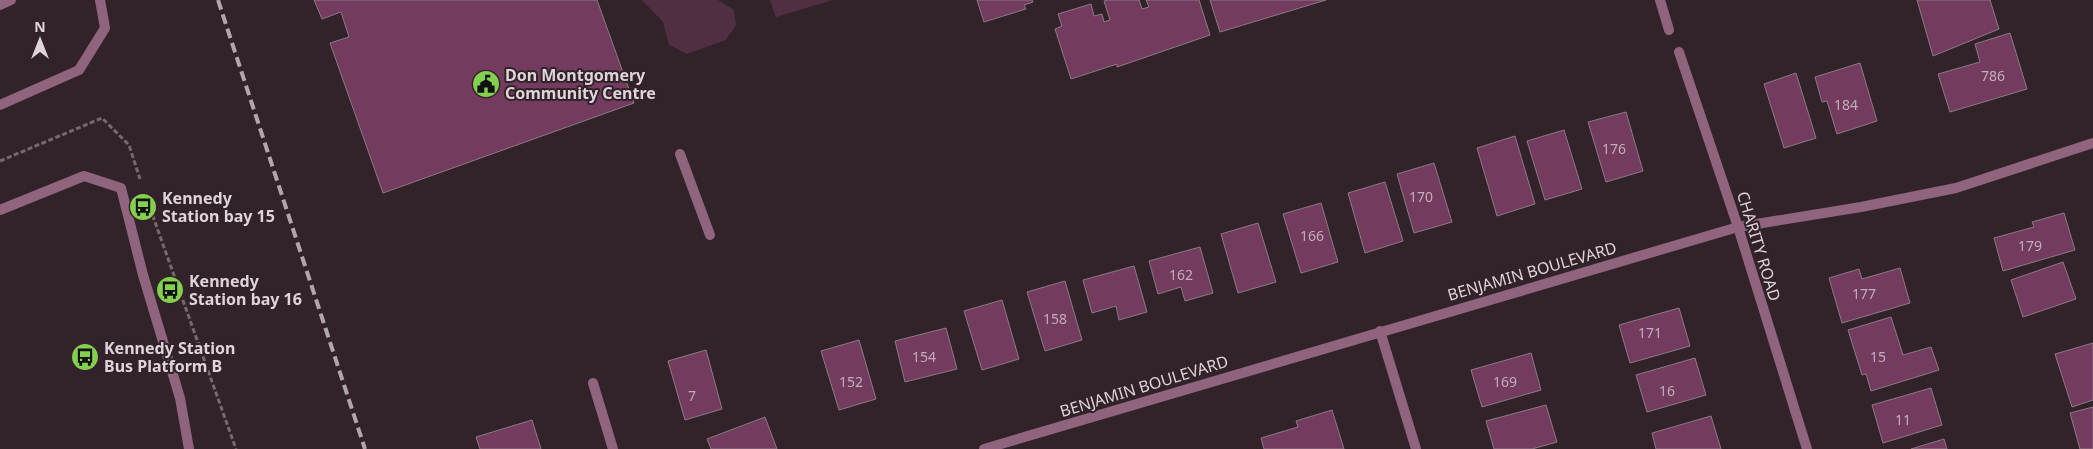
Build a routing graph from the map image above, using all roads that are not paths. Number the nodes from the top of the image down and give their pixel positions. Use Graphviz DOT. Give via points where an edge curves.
graph roads {
  1 [pos="11,0"];
  2 [pos="100,0"];
  3 [pos="1660,0"];
  4 [pos="0,5"];
  5 [pos="1669,30"];
  6 [pos="1679,52"];
  7 [pos="0,105"];
  8 [pos="2093,143"];
  9 [pos="680,154"];
  10 [pos="0,210"];
  11 [pos="1738,227"];
  12 [pos="710,235"];
  13 [pos="1380,331"];
  14 [pos="593,383"];
  15 [pos="188,449"];
  16 [pos="613,449"];
  17 [pos="984,449"];
  18 [pos="1416,449"];
  19 [pos="1806,449"];
  1 -- 4 [label="street"];
  2 -- 7 [label="street" via="106,28 79,70"];
  3 -- 5 [label="street"];
  6 -- 11 [label="street, CHARITY ROAD"];
  8 -- 11 [label="street, BENJAMIN BOULEVARD" via="1956,188"];
  9 -- 12 [label="street"];
  10 -- 15 [label="street" via="84,176 121,188 180,398"];
  11 -- 13 [label="street, BENJAMIN BOULEVARD"];
  11 -- 19 [label="street, CHARITY ROAD"];
  13 -- 17 [label="street, BENJAMIN BOULEVARD"];
  13 -- 18 [label="street"];
  14 -- 16 [label="street"];
}
